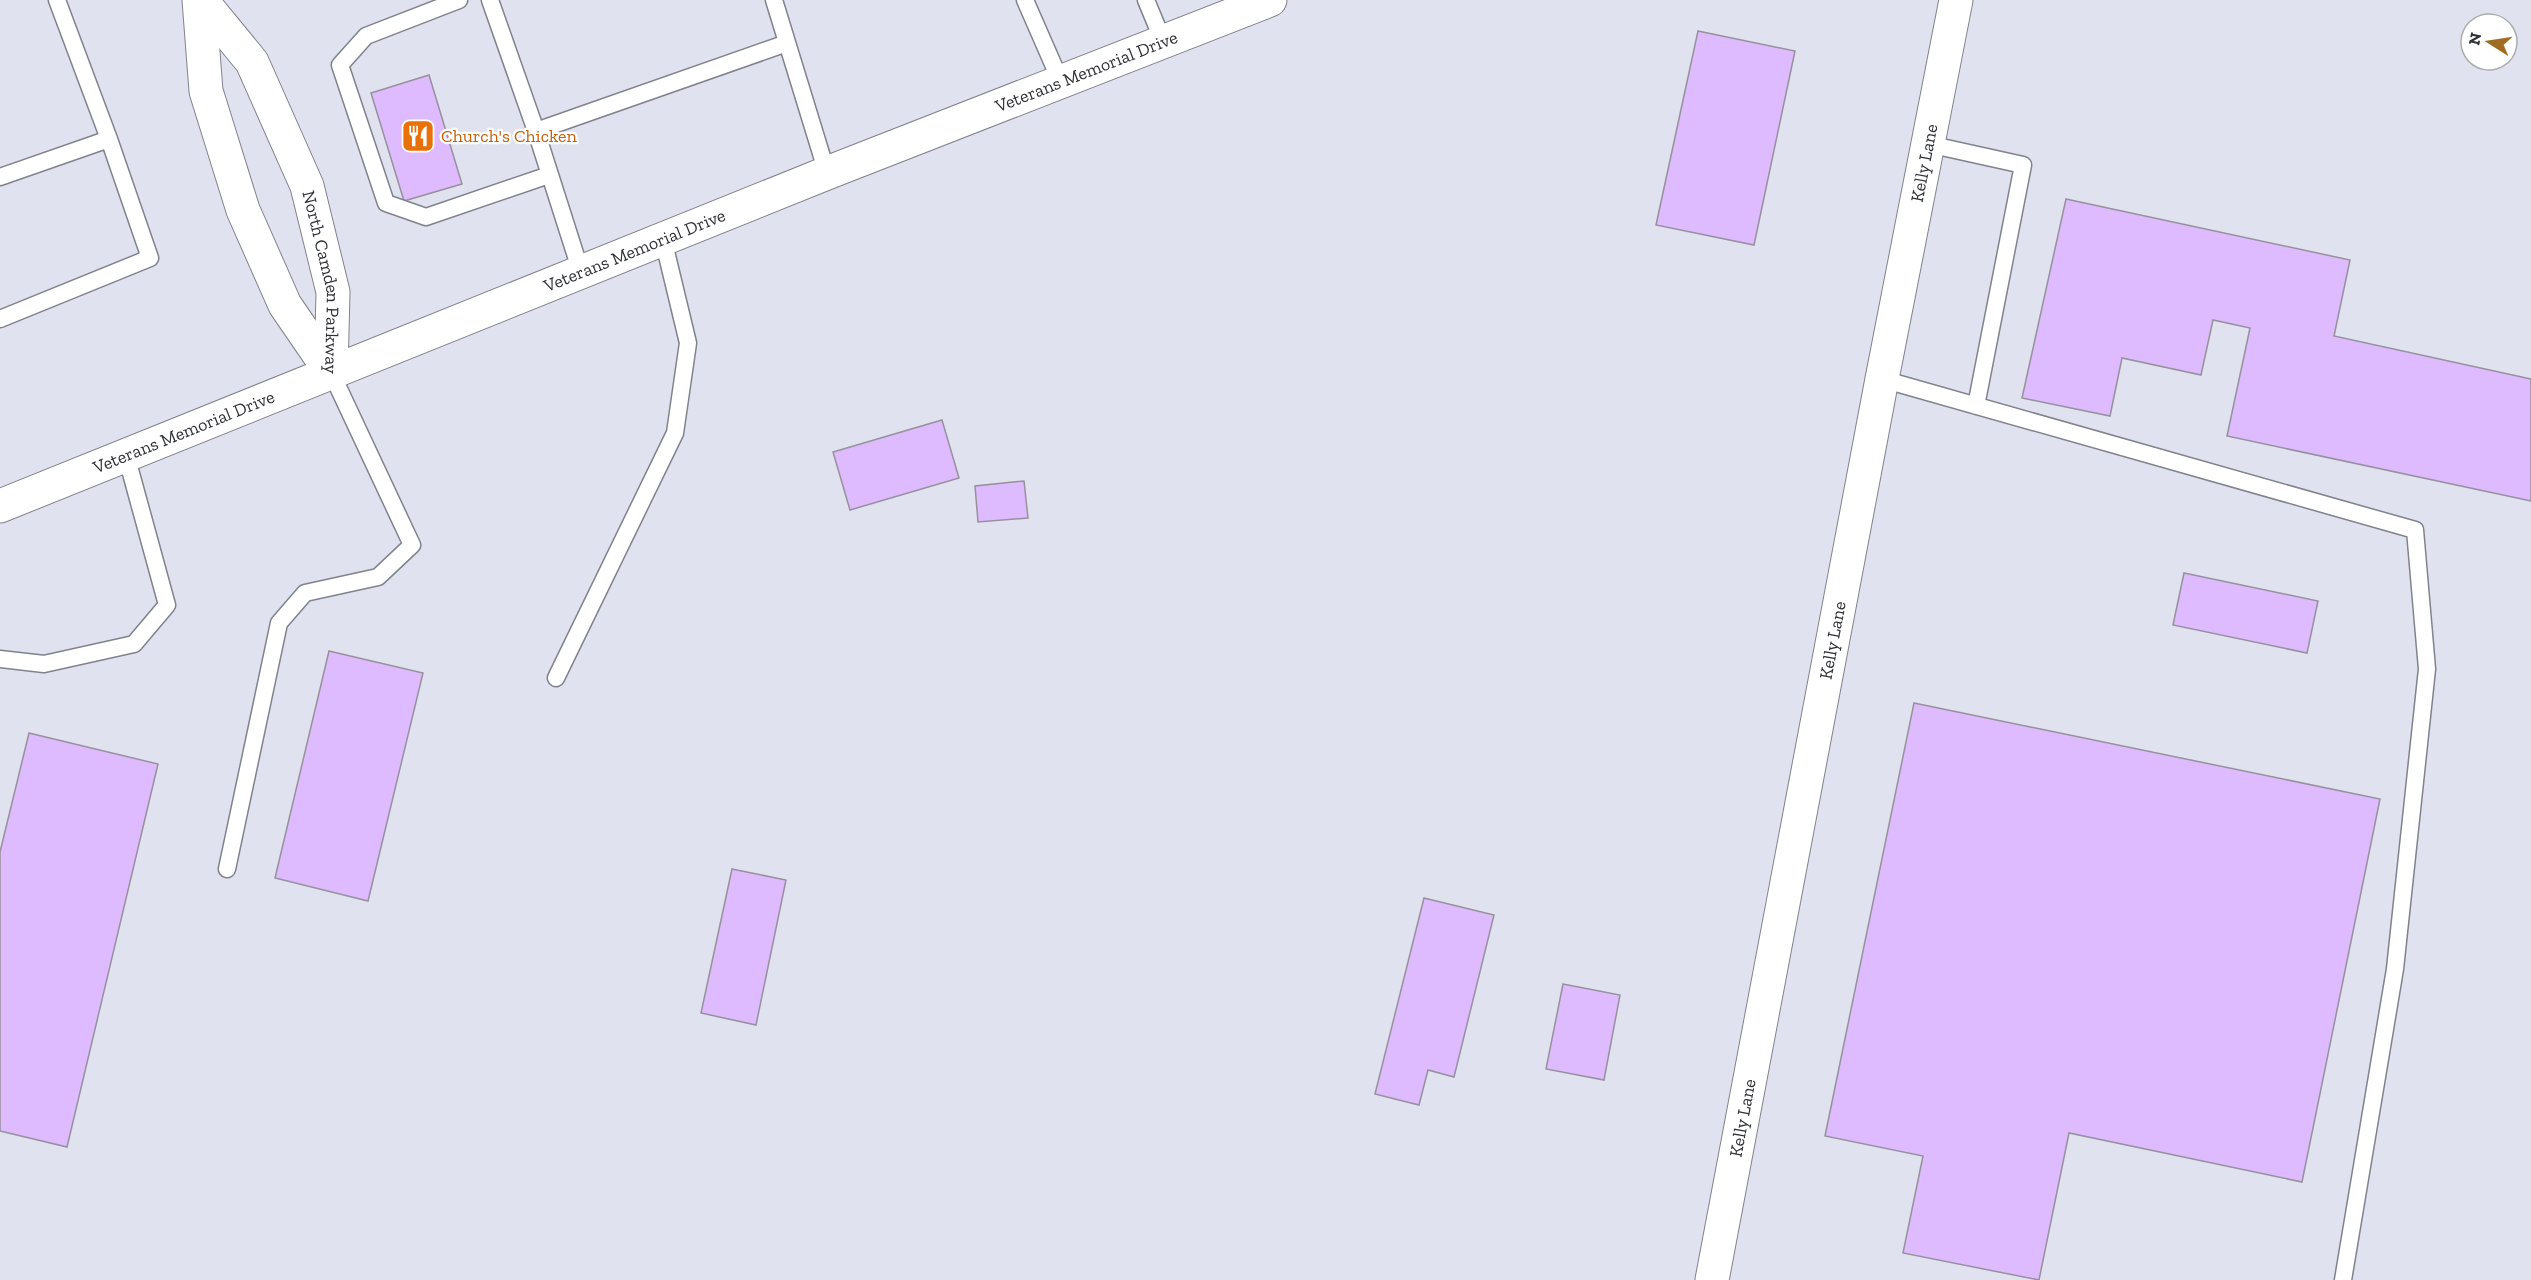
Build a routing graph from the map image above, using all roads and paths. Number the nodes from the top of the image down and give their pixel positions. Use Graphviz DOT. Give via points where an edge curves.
graph roads {
  1 [pos="57,0"];
  2 [pos="200,0"];
  3 [pos="459,0"];
  4 [pos="490,0"];
  5 [pos="774,0"];
  6 [pos="1025,0"];
  7 [pos="1146,0"];
  8 [pos="1270,0"];
  9 [pos="1956,0"];
  10 [pos="1163,41"];
  11 [pos="787,43"];
  12 [pos="1060,80"];
  13 [pos="536,131"];
  14 [pos="109,139"];
  15 [pos="1928,144"];
  16 [pos="827,173"];
  17 [pos="549,175"];
  18 [pos="0,177"];
  19 [pos="663,239"];
  20 [pos="581,272"];
  21 [pos="0,319"];
  22 [pos="331,372"];
  23 [pos="1882,379"];
  24 [pos="1976,406"];
  25 [pos="126,455"];
  26 [pos="0,506"];
  27 [pos="0,659"];
  28 [pos="556,678"];
  29 [pos="227,869"];
  30 [pos="1712,1280"];
  31 [pos="2343,1280"];
  1 -- 14 [label="lane"];
  2 -- 22 [label="street, North Camden Parkway" via="206,91 243,210 285,305"];
  2 -- 22 [label="street, North Camden Parkway" via="252,62 307,186 333,292"];
  3 -- 17 [label="lane" via="366,36 340,65 386,203 426,217"];
  4 -- 13 [label="lane"];
  5 -- 11 [label="lane"];
  6 -- 12 [label="lane"];
  7 -- 10 [label="lane"];
  8 -- 10 [label="street, Veterans Memorial Drive"];
  9 -- 15 [label="street, Kelly Lane"];
  10 -- 12 [label="street, Veterans Memorial Drive"];
  11 -- 13 [label="lane"];
  11 -- 16 [label="lane"];
  12 -- 16 [label="street, Veterans Memorial Drive"];
  13 -- 17 [label="lane"];
  14 -- 18 [label="lane"];
  14 -- 21 [label="lane" via="150,258"];
  15 -- 23 [label="street, Kelly Lane"];
  15 -- 24 [label="lane" via="2023,165"];
  16 -- 19 [label="street, Veterans Memorial Drive"];
  17 -- 20 [label="lane"];
  19 -- 20 [label="street, Veterans Memorial Drive"];
  19 -- 28 [label="lane" via="688,343 675,433"];
  20 -- 22 [label="street, Veterans Memorial Drive"];
  22 -- 25 [label="street, Veterans Memorial Drive"];
  22 -- 29 [label="lane" via="412,544 378,577 305,593 279,623"];
  23 -- 24 [label="lane"];
  23 -- 30 [label="street, Kelly Lane"];
  24 -- 31 [label="lane" via="2415,530 2427,669 2395,969"];
  25 -- 26 [label="street, Veterans Memorial Drive"];
  25 -- 27 [label="lane" via="167,605 134,644 44,664"];
}
